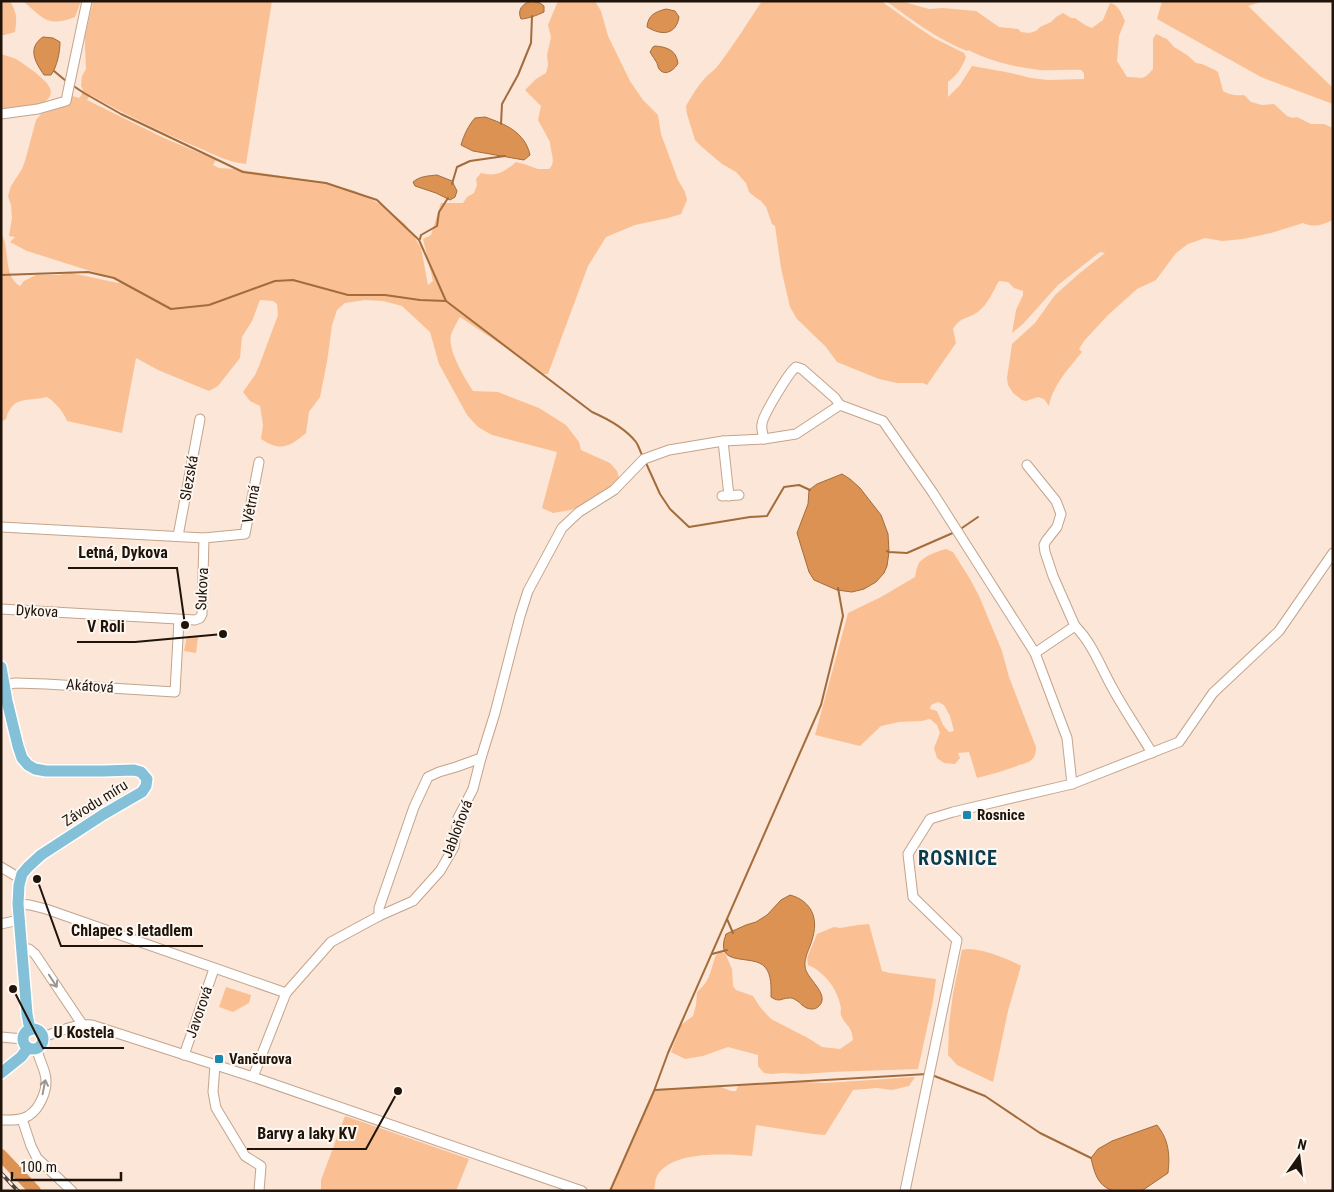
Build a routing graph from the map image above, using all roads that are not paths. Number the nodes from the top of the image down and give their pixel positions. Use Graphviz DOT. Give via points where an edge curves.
graph roads {
  1 [pos="86,1"];
  2 [pos="1,114"];
  3 [pos="840,405"];
  4 [pos="200,420"];
  5 [pos="764,439"];
  6 [pos="723,441"];
  7 [pos="259,462"];
  8 [pos="1027,465"];
  9 [pos="730,496"];
  10 [pos="1,527"];
  11 [pos="178,536"];
  12 [pos="204,538"];
  13 [pos="1333,553"];
  14 [pos="1,609"];
  15 [pos="179,620"];
  16 [pos="1076,626"];
  17 [pos="1035,653"];
  18 [pos="1,667"];
  19 [pos="5,685"];
  20 [pos="1152,752"];
  21 [pos="481,758"];
  22 [pos="1072,784"];
  23 [pos="1,867"];
  24 [pos="21,879"];
  25 [pos="18,904"];
  26 [pos="379,916"];
  27 [pos="19,920"];
  28 [pos="1,924"];
  29 [pos="21,947"];
  30 [pos="214,969"];
  31 [pos="286,993"];
  32 [pos="82,1024"];
  33 [pos="30,1030"];
  34 [pos="1,1037"];
  35 [pos="42,1037"];
  36 [pos="29,1045"];
  37 [pos="184,1055"];
  38 [pos="215,1065"];
  39 [pos="1,1073"];
  40 [pos="253,1077"];
  41 [pos="22,1119"];
  42 [pos="1,1120"];
  43 [pos="72,1191"];
  44 [pos="259,1191"];
  45 [pos="582,1191"];
  46 [pos="904,1191"];
  1 -- 2 [label="street" via="66,102"];
  3 -- 5 [label="street, Jabloňová" via="796,434"];
  3 -- 5 [label="street" via="796,367 765,416 762,423"];
  3 -- 17 [label="street" via="883,420"];
  4 -- 11 [label="street, Slezská"];
  5 -- 6 [label="street, Jabloňová"];
  6 -- 9 [label="street"];
  6 -- 21 [label="street, Jabloňová" via="670,450 644,459 614,490 579,512 562,528 528,591"];
  7 -- 12 [label="street, Větrná" via="245,534"];
  8 -- 16 [label="street" via="1056,501 1061,514 1057,527 1046,541 1045,552"];
  10 -- 11 [label="street"];
  11 -- 12 [label="street"];
  12 -- 15 [label="street, Sukova" via="202,614 195,620"];
  13 -- 20 [label="street" via="1279,631 1213,693 1179,742"];
  14 -- 15 [label="street, Dykova"];
  15 -- 19 [label="street, Akátová" via="174,692 46,684"];
  16 -- 17 [label="street"];
  16 -- 20 [label="street" via="1091,646 1114,691"];
  17 -- 22 [label="street" via="1067,738"];
  18 -- 19 [label="main road, Závodu míru"];
  19 -- 24 [label="main road, Závodu míru" via="18,746 28,765 46,771 134,770 147,779 142,792 42,855 28,867"];
  20 -- 22 [label="street"];
  21 -- 26 [label="street, Jabloňová" via="474,789 458,818 454,846 440,871 413,901"];
  21 -- 26 [label="street" via="428,777 414,807"];
  22 -- 46 [label="street" via="930,820 908,854 913,897 957,940"];
  23 -- 24 [label="street"];
  24 -- 25 [label="main road"];
  25 -- 27 [label="main road"];
  25 -- 30 [label="street, Javorová" via="46,909"];
  26 -- 31 [label="street, Jabloňová" via="331,942"];
  27 -- 28 [label="street"];
  27 -- 29 [label="main road"];
  29 -- 32 [label="street, one-way" via="35,954"];
  29 -- 33 [label="main road"];
  30 -- 31 [label="street, Javorová"];
  30 -- 37 [label="street, Javorová"];
  31 -- 40 [label="street, Jabloňová"];
  32 -- 35 [label="street"];
  32 -- 37 [label="street"];
  33 -- 35 [label="main road" via="36,1030"];
  33 -- 36 [label="main road" via="25,1033"];
  34 -- 36 [label="street"];
  35 -- 36 [label="main road" via="42,1044"];
  36 -- 39 [label="main road" via="21,1057"];
  41 -- 36 [label="street, one-way" via="35,1110 46,1085 40,1061"];
  37 -- 38 [label="street"];
  38 -- 40 [label="street"];
  38 -- 44 [label="street" via="213,1092 216,1108 244,1156 261,1166"];
  40 -- 45 [label="street"];
  41 -- 42 [label="street"];
  41 -- 43 [label="street" via="37,1158"];
}
